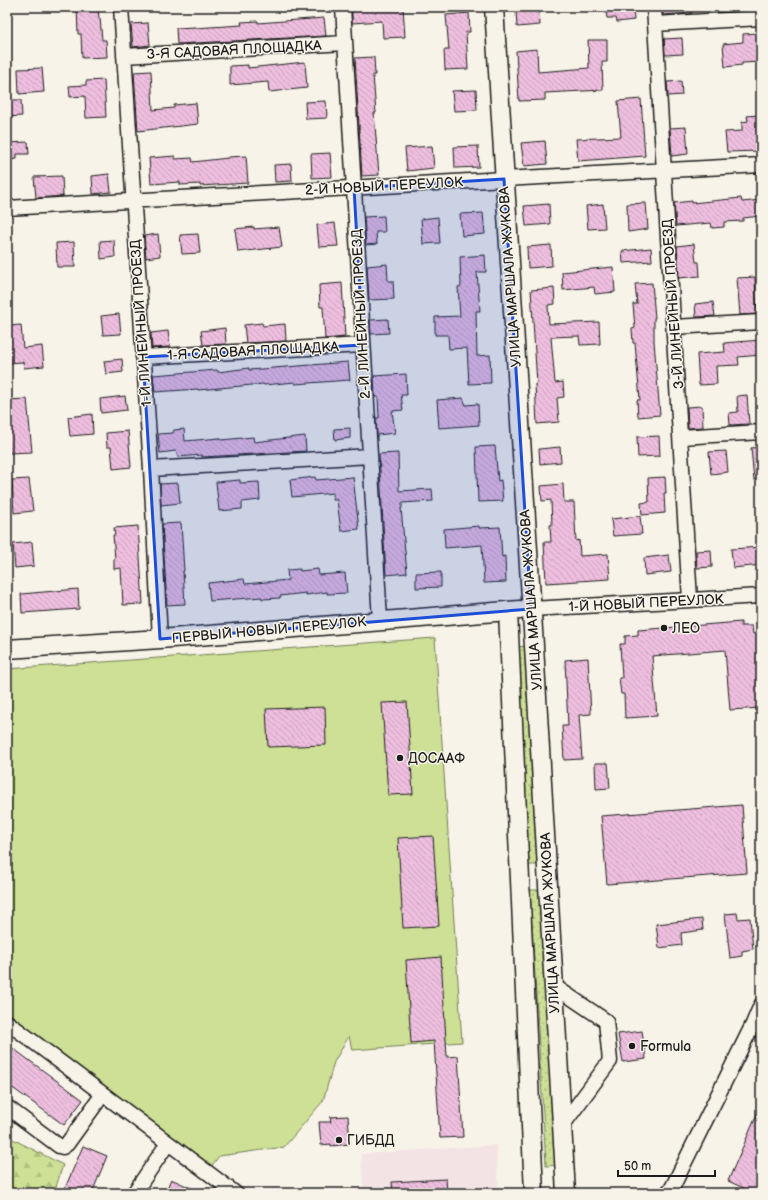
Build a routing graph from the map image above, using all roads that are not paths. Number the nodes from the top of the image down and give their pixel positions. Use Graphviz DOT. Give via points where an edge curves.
graph roads {
  1 [pos="121,7"];
  2 [pos="343,7"];
  3 [pos="494,7"];
  4 [pos="654,7"];
  5 [pos="761,18"];
  6 [pos="655,24"];
  7 [pos="345,43"];
  8 [pos="124,56"];
  9 [pos="761,165"];
  10 [pos="664,170"];
  11 [pos="504,179"];
  12 [pos="354,188"];
  13 [pos="133,201"];
  14 [pos="7,208"];
  15 [pos="761,322"];
  16 [pos="674,327"];
  17 [pos="363,344"];
  18 [pos="143,357"];
  19 [pos="761,432"];
  20 [pos="681,437"];
  21 [pos="370,456"];
  22 [pos="151,469"];
  23 [pos="761,596"];
  24 [pos="690,600"];
  25 [pos="531,609"];
  26 [pos="508,611"];
  27 [pos="380,620"];
  28 [pos="160,639"];
  29 [pos="7,649"];
  30 [pos="520,879"];
  31 [pos="548,879"];
  32 [pos="554,986"];
  33 [pos="761,1004"];
  34 [pos="7,1022"];
  35 [pos="757,1027"];
  36 [pos="103,1094"];
  37 [pos="7,1107"];
  38 [pos="562,1126"];
  39 [pos="168,1143"];
  40 [pos="134,1193"];
  41 [pos="235,1193"];
  42 [pos="534,1193"];
  43 [pos="566,1193"];
  44 [pos="667,1193"];
  1 -- 8 [label="street, 1-Й ЛИНЕЙНЫЙ ПРОЕЗД"];
  2 -- 7 [label="street, 2-Й ЛИНЕЙНЫЙ ПРОЕЗД"];
  3 -- 11 [label="main road, УЛИЦА МАРШАЛА ЖУКОВА"];
  4 -- 6 [label="street, 3-Й ЛИНЕЙНЫЙ ПРОЕЗД"];
  5 -- 6 [label="street"];
  6 -- 10 [label="street, 3-Й ЛИНЕЙНЫЙ ПРОЕЗД"];
  7 -- 8 [label="street, 3-Я САДОВАЯ ПЛОЩАДКА"];
  7 -- 12 [label="street, 2-Й ЛИНЕЙНЫЙ ПРОЕЗД"];
  8 -- 13 [label="street, 1-Й ЛИНЕЙНЫЙ ПРОЕЗД"];
  9 -- 10 [label="street, 2-Й НОВЫЙ ПЕРЕУЛОК"];
  10 -- 11 [label="street, 2-Й НОВЫЙ ПЕРЕУЛОК"];
  10 -- 16 [label="street, 3-Й ЛИНЕЙНЫЙ ПРОЕЗД"];
  11 -- 12 [label="street, 2-Й НОВЫЙ ПЕРЕУЛОК"];
  11 -- 25 [label="main road, УЛИЦА МАРШАЛА ЖУКОВА"];
  12 -- 13 [label="street, 2-Й НОВЫЙ ПЕРЕУЛОК"];
  12 -- 17 [label="street, 2-Й ЛИНЕЙНЫЙ ПРОЕЗД"];
  13 -- 14 [label="street, 2-Й НОВЫЙ ПЕРЕУЛОК"];
  13 -- 18 [label="street, 1-Й ЛИНЕЙНЫЙ ПРОЕЗД"];
  15 -- 16 [label="street"];
  16 -- 20 [label="street, 3-Й ЛИНЕЙНЫЙ ПРОЕЗД"];
  17 -- 18 [label="street, 1-Я САДОВАЯ ПЛОЩАДКА"];
  17 -- 21 [label="street, 2-Й ЛИНЕЙНЫЙ ПРОЕЗД"];
  18 -- 22 [label="street, 1-Й ЛИНЕЙНЫЙ ПРОЕЗД"];
  19 -- 20 [label="street"];
  20 -- 24 [label="street, 3-Й ЛИНЕЙНЫЙ ПРОЕЗД"];
  21 -- 22 [label="street"];
  21 -- 27 [label="street, 2-Й ЛИНЕЙНЫЙ ПРОЕЗД"];
  22 -- 28 [label="street, 1-Й ЛИНЕЙНЫЙ ПРОЕЗД"];
  23 -- 24 [label="street, 1-Й НОВЫЙ ПЕРЕУЛОК"];
  24 -- 25 [label="street, 1-Й НОВЫЙ ПЕРЕУЛОК"];
  25 -- 26 [label="main road, ПЕРВЫЙ НОВЫЙ ПЕРЕУЛОК"];
  25 -- 31 [label="main road, УЛИЦА МАРШАЛА ЖУКОВА"];
  26 -- 27 [label="main road, ПЕРВЫЙ НОВЫЙ ПЕРЕУЛОК"];
  26 -- 30 [label="main road, УЛИЦА МАРШАЛА ЖУКОВА"];
  27 -- 28 [label="main road, ПЕРВЫЙ НОВЫЙ ПЕРЕУЛОК"];
  28 -- 29 [label="main road, ПЕРВЫЙ НОВЫЙ ПЕРЕУЛОК"];
  30 -- 31 [label="main road"];
  30 -- 42 [label="main road, УЛИЦА МАРШАЛА ЖУКОВА"];
  31 -- 32 [label="main road, УЛИЦА МАРШАЛА ЖУКОВА"];
  32 -- 38 [label="main road, УЛИЦА МАРШАЛА ЖУКОВА"];
  32 -- 38 [label="street" via="606,1021 610,1060"];
  33 -- 35 [label="street"];
  34 -- 36 [label="street"];
  35 -- 44 [label="street" via="672,1188"];
  36 -- 37 [label="street" via="63,1147"];
  36 -- 39 [label="street"];
  38 -- 43 [label="main road, УЛИЦА МАРШАЛА ЖУКОВА"];
  39 -- 40 [label="street"];
  39 -- 41 [label="street"];
}
